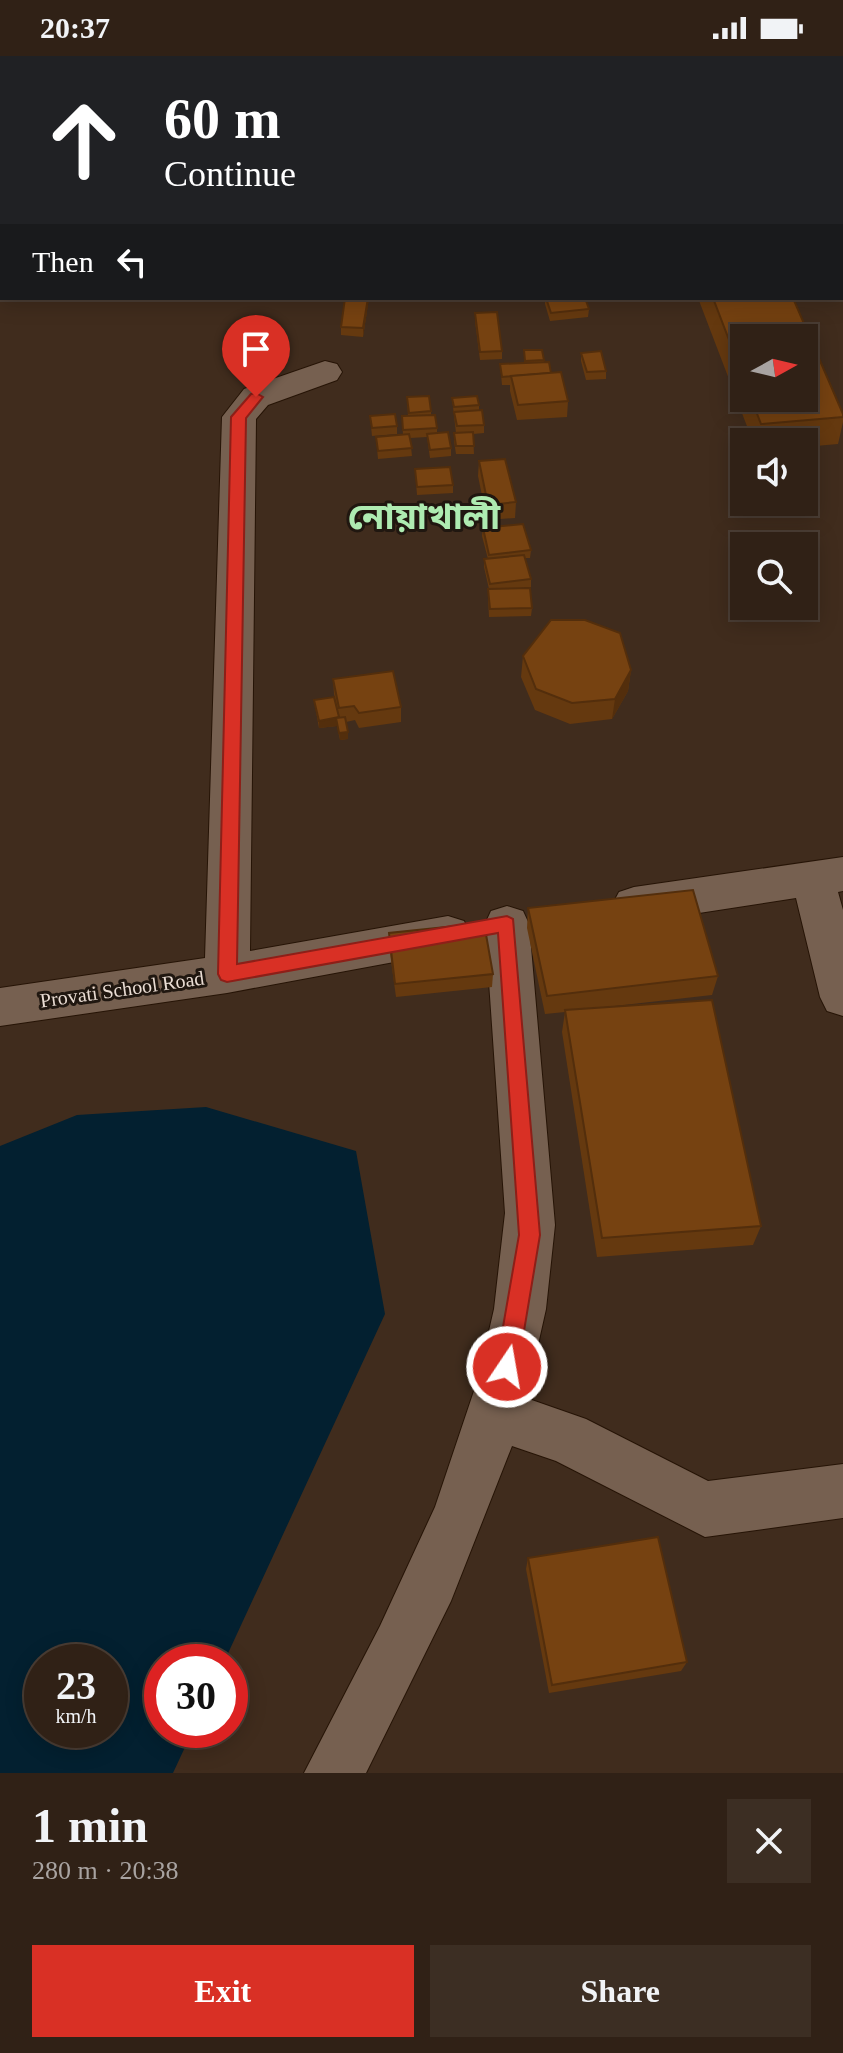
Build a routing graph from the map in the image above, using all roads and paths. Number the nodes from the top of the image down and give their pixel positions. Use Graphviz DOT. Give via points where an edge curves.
graph roads {
  1 [pos="325,372"];
  2 [pos="828,876"];
  3 [pos="598,910"];
  4 [pos="552,917"];
  5 [pos="507,924"];
  6 [pos="227,974"];
  7 [pos="843,997"];
  8 [pos="0,1007"];
  9 [pos="495,1414"];
  10 [pos="843,1491"];
  11 [pos="334,1773"];
  1 -- 6 [label="street" via="256,397 239,417"];
  2 -- 3 [label="street"];
  2 -- 7 [label="street"];
  4 -- 5 [label="street, Provati School Road"];
  5 -- 6 [label="street, Provati School Road"];
  5 -- 9 [label="street" via="529,1235 513,1344"];
  6 -- 8 [label="street, Provati School Road"];
  9 -- 10 [label="street" via="567,1438 705,1509"];
  9 -- 11 [label="street" via="474,1478 394,1661"];
}
